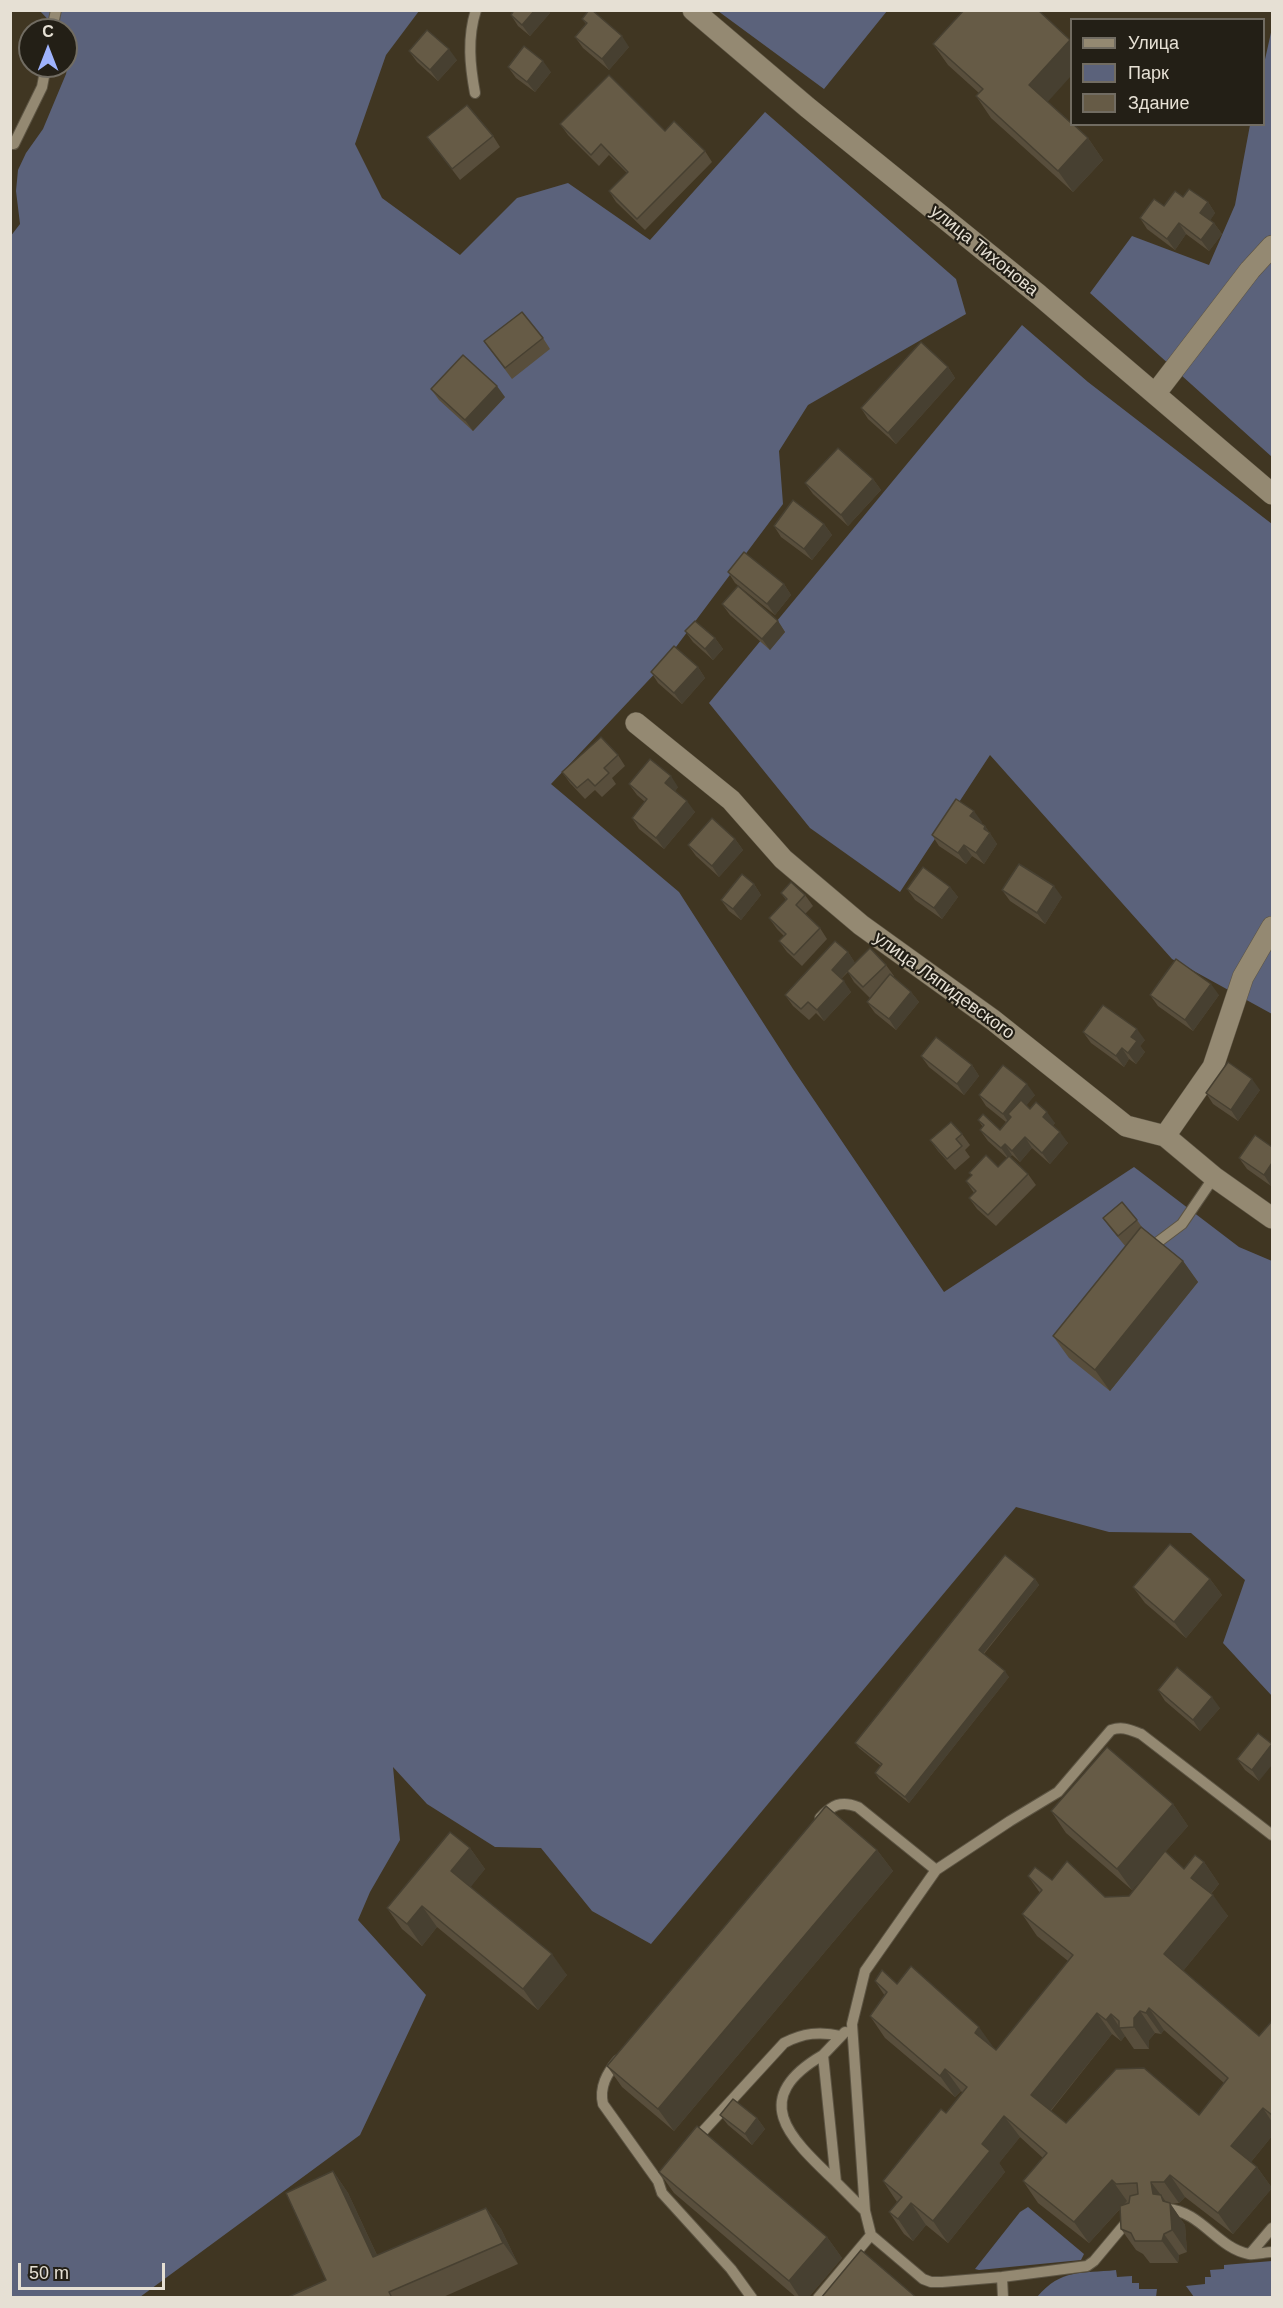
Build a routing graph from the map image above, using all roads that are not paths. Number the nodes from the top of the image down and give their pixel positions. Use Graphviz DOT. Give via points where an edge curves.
graph roads {
  1 [pos="476,10"];
  2 [pos="693,10"];
  3 [pos="44,78"];
  4 [pos="475,93"];
  5 [pos="10,144"];
  6 [pos="1272,246"];
  7 [pos="1155,394"];
  8 [pos="1272,494"];
  9 [pos="636,723"];
  10 [pos="1272,927"];
  11 [pos="1165,1136"];
  12 [pos="1214,1177"];
  13 [pos="1272,1218"];
  14 [pos="1158,1242"];
  15 [pos="813,1828"];
  16 [pos="1272,1835"];
  17 [pos="936,1870"];
  18 [pos="852,2024"];
  19 [pos="841,2036"];
  20 [pos="627,2050"];
  21 [pos="823,2055"];
  22 [pos="689,2146"];
  23 [pos="836,2182"];
  24 [pos="1167,2209"];
  25 [pos="865,2211"];
  26 [pos="1140,2212"];
  27 [pos="1272,2228"];
  28 [pos="871,2235"];
  29 [pos="1272,2252"];
  30 [pos="1250,2254"];
  31 [pos="1002,2277"];
  32 [pos="753,2298"];
  33 [pos="818,2298"];
  34 [pos="1003,2298"];
  1 -- 4 [label="lane" via="470,38"];
  2 -- 7 [label="street, улица Тихонова"];
  3 -- 5 [label="lane" via="14,144"];
  6 -- 7 [label="street"];
  7 -- 8 [label="street, улица Тихонова"];
  9 -- 11 [label="street, улица Ляпидевского" via="731,800 783,859 861,925 993,1020 1126,1126"];
  10 -- 11 [label="street" via="1243,977 1212,1067"];
  11 -- 12 [label="street, улица Ляпидевского"];
  12 -- 13 [label="street, улица Ляпидевского"];
  12 -- 14 [label="lane" via="1182,1224"];
  15 -- 17 [label="lane" via="827,1810 847,1803 858,1807"];
  16 -- 17 [label="lane" via="1141,1734 1118,1728 1111,1730 1058,1792"];
  17 -- 18 [label="lane" via="865,1971"];
  18 -- 19 [label="lane"];
  18 -- 25 [label="lane"];
  19 -- 21 [label="lane"];
  19 -- 22 [label="lane" via="815,2032 784,2043"];
  20 -- 32 [label="lane" via="612,2068 601,2094 603,2104 662,2177 662,2193"];
  21 -- 23 [label="lane"];
  21 -- 23 [label="lane" via="790,2081 781,2097 781,2114 789,2132"];
  23 -- 25 [label="lane"];
  24 -- 30 [label="lane" via="1193,2217 1230,2245"];
  25 -- 28 [label="lane"];
  26 -- 31 [label="lane" via="1123,2224 1087,2266"];
  27 -- 30 [label="lane"];
  28 -- 31 [label="lane" via="931,2282"];
  28 -- 33 [label="lane"];
  29 -- 30 [label="lane"];
  31 -- 34 [label="lane"];
}
